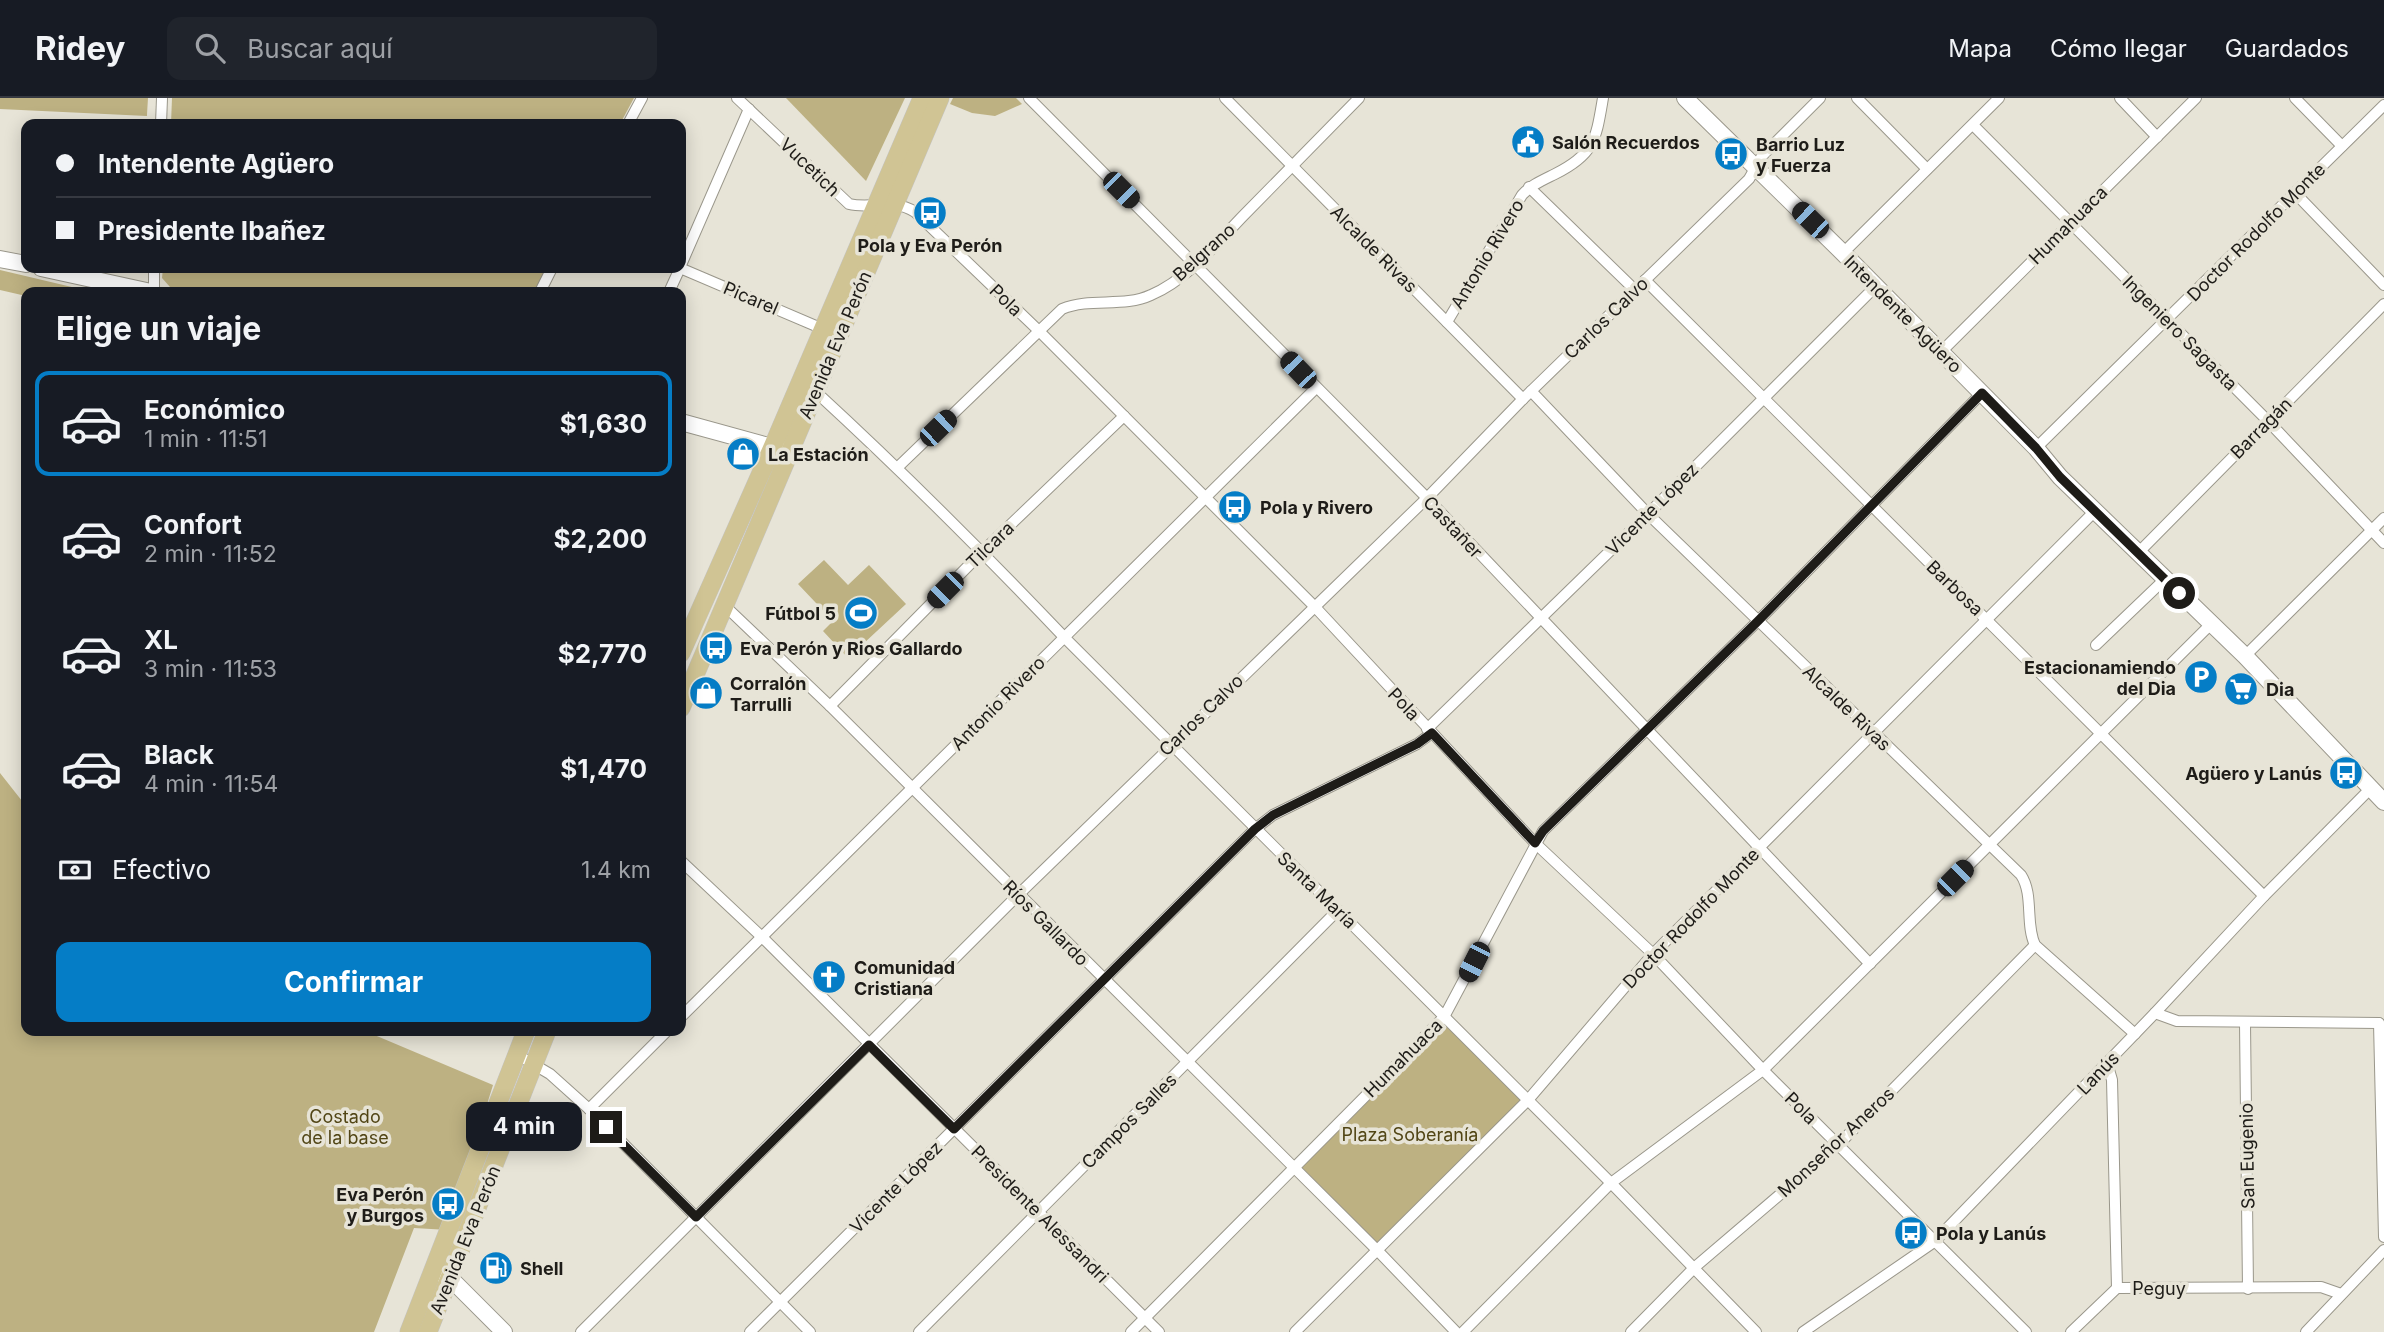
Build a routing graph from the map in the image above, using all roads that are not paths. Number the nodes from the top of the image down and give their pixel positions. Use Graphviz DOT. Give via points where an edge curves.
graph roads {
  1 [pos="162,98"];
  2 [pos="642,98"];
  3 [pos="737,98"];
  4 [pos="922,98"];
  5 [pos="940,98"];
  6 [pos="1029,98"];
  7 [pos="1225,98"];
  8 [pos="1359,98"];
  9 [pos="1603,98"];
  10 [pos="1685,98"];
  11 [pos="1820,98"];
  12 [pos="1857,98"];
  13 [pos="1999,98"];
  14 [pos="2120,98"];
  15 [pos="2196,98"];
  16 [pos="2295,98"];
  17 [pos="2384,104"];
  18 [pos="750,109"];
  19 [pos="161,119"];
  20 [pos="631,119"];
  21 [pos="1973,125"];
  22 [pos="2157,137"];
  23 [pos="2342,146"];
  24 [pos="1292,166"];
  25 [pos="1756,168"];
  26 [pos="1927,169"];
  27 [pos="1529,187"];
  28 [pos="2295,194"];
  29 [pos="894,203"];
  30 [pos="875,204"];
  31 [pos="2069,224"];
  32 [pos="686,253"];
  33 [pos="1843,253"];
  34 [pos="0,259"];
  35 [pos="21,263"];
  36 [pos="1195,264"];
  37 [pos="686,270"];
  38 [pos="64,273"];
  39 [pos="1645,280"];
  40 [pos="2384,285"];
  41 [pos="130,287"];
  42 [pos="1875,287"];
  43 [pos="1635,290"];
  44 [pos="2384,303"];
  45 [pos="2168,320"];
  46 [pos="1447,322"];
  47 [pos="823,329"];
  48 [pos="1038,330"];
  49 [pos="1941,352"];
  50 [pos="1315,388"];
  51 [pos="816,392"];
  52 [pos="1982,393"];
  53 [pos="1527,395"];
  54 [pos="1763,398"];
  55 [pos="1124,416"];
  56 [pos="2267,421"];
  57 [pos="686,423"];
  58 [pos="2036,448"];
  59 [pos="781,449"];
  60 [pos="898,467"];
  61 [pos="1205,497"];
  62 [pos="1427,498"];
  63 [pos="1870,506"];
  64 [pos="2095,511"];
  65 [pos="1647,514"];
  66 [pos="2384,518"];
  67 [pos="2372,530"];
  68 [pos="2384,543"];
  69 [pos="983,551"];
  70 [pos="2138,553"];
  71 [pos="2165,579"];
  72 [pos="724,605"];
  73 [pos="1315,607"];
  74 [pos="1986,618"];
  75 [pos="1539,619"];
  76 [pos="1758,621"];
  77 [pos="2211,624"];
  78 [pos="1064,637"];
  79 [pos="686,643"];
  80 [pos="2096,645"];
  81 [pos="2245,656"];
  82 [pos="686,696"];
  83 [pos="830,706"];
  84 [pos="1647,730"];
  85 [pos="1429,731"];
  86 [pos="1872,732"];
  87 [pos="2101,733"];
  88 [pos="1172,743"];
  89 [pos="2371,788"];
  90 [pos="911,790"];
  91 [pos="2384,802"];
  92 [pos="1255,829"];
  93 [pos="1535,843"];
  94 [pos="1989,844"];
  95 [pos="1760,847"];
  96 [pos="686,866"];
  97 [pos="1019,894"];
  98 [pos="2264,897"];
  99 [pos="1338,910"];
  100 [pos="762,937"];
  101 [pos="2035,945"];
  102 [pos="1653,954"];
  103 [pos="1870,964"];
  104 [pos="1104,980"];
  105 [pos="686,1012"];
  106 [pos="2155,1013"];
  107 [pos="1444,1017"];
  108 [pos="2381,1021"];
  109 [pos="2245,1023"];
  110 [pos="2135,1034"];
  111 [pos="524,1036"];
  112 [pos="545,1036"];
  113 [pos="662,1036"];
  114 [pos="869,1045"];
  115 [pos="516,1054"];
  116 [pos="1187,1063"];
  117 [pos="2107,1063"];
  118 [pos="535,1065"];
  119 [pos="1763,1070"];
  120 [pos="1528,1100"];
  121 [pos="589,1110"];
  122 [pos="954,1129"];
  123 [pos="1838,1145"];
  124 [pos="1293,1168"];
  125 [pos="1611,1183"];
  126 [pos="1038,1212"];
  127 [pos="696,1217"];
  128 [pos="2384,1237"];
  129 [pos="1934,1242"];
  130 [pos="1377,1250"];
  131 [pos="2384,1250"];
  132 [pos="1695,1267"];
  133 [pos="441,1274"];
  134 [pos="2117,1288"];
  135 [pos="2248,1289"];
  136 [pos="2341,1294"];
  137 [pos="780,1302"];
  138 [pos="1146,1318"];
  139 [pos="409,1332"];
  140 [pos="428,1332"];
  141 [pos="504,1332"];
  142 [pos="581,1332"];
  143 [pos="750,1332"];
  144 [pos="810,1332"];
  145 [pos="919,1332"];
  146 [pos="1131,1332"];
  147 [pos="1159,1332"];
  148 [pos="1295,1332"];
  149 [pos="1456,1332"];
  150 [pos="1463,1332"];
  151 [pos="1631,1332"];
  152 [pos="1756,1332"];
  153 [pos="1803,1332"];
  154 [pos="2026,1332"];
  155 [pos="2071,1332"];
  156 [pos="2306,1332"];
  1 -- 19 [label="street"];
  2 -- 20 [label="street"];
  3 -- 18 [label="street, Vucetich"];
  4 -- 30 [label="main road, Avenida Eva Perón"];
  5 -- 29 [label="main road, Avenida Eva Perón"];
  6 -- 36 [label="street, Castañer"];
  7 -- 24 [label="street, Alcalde Rivas"];
  8 -- 24 [label="street, Belgrano"];
  9 -- 27 [label="street, Antonio Rivero" via="1593,145 1585,155"];
  10 -- 25 [label="street, Intendente Agüero"];
  11 -- 25 [label="street, Carlos Calvo" via="1762,156"];
  12 -- 26 [label="street"];
  13 -- 21 [label="street"];
  14 -- 22 [label="street"];
  15 -- 22 [label="street, Humahuaca"];
  16 -- 23 [label="street"];
  17 -- 23 [label="street, Doctor Rodolfo Monte"];
  18 -- 30 [label="street, Vucetich" via="849,204"];
  18 -- 32 [label="street"];
  21 -- 26 [label="street"];
  21 -- 31 [label="street, Ingeniero Sagasta"];
  22 -- 31 [label="street, Humahuaca"];
  23 -- 28 [label="street, Doctor Rodolfo Monte"];
  24 -- 36 [label="street, Belgrano"];
  24 -- 46 [label="street, Alcalde Rivas"];
  25 -- 33 [label="street, Intendente Agüero"];
  25 -- 39 [label="street, Carlos Calvo"];
  26 -- 33 [label="street"];
  27 -- 43 [label="street"];
  27 -- 46 [label="street, Antonio Rivero"];
  28 -- 40 [label="street"];
  28 -- 45 [label="street, Doctor Rodolfo Monte"];
  29 -- 30 [label="street, Vucetich"];
  29 -- 48 [label="street, Pola" via="915,212"];
  29 -- 51 [label="main road, Avenida Eva Perón"];
  30 -- 47 [label="main road, Avenida Eva Perón"];
  31 -- 45 [label="street, Ingeniero Sagasta"];
  31 -- 49 [label="street, Humahuaca"];
  33 -- 42 [label="street, Intendente Agüero"];
  34 -- 35 [label="street"];
  36 -- 48 [label="street, Belgrano" via="1150,296 1073,304"];
  36 -- 50 [label="street, Castañer"];
  37 -- 47 [label="street, Picarel"];
  38 -- 41 [label="street"];
  39 -- 43 [label="street, Carlos Calvo"];
  39 -- 54 [label="street, Barbosa"];
  42 -- 49 [label="street, Intendente Agüero"];
  42 -- 54 [label="street, Vicente López"];
  43 -- 53 [label="street, Carlos Calvo"];
  44 -- 56 [label="street, Barragán"];
  45 -- 56 [label="street, Ingeniero Sagasta"];
  45 -- 58 [label="street, Doctor Rodolfo Monte"];
  46 -- 53 [label="street, Alcalde Rivas"];
  47 -- 59 [label="main road, Avenida Eva Perón"];
  48 -- 55 [label="street, Pola"];
  48 -- 60 [label="street, Belgrano"];
  49 -- 52 [label="street, Intendente Agüero"];
  50 -- 61 [label="street, Antonio Rivero"];
  50 -- 62 [label="street, Castañer"];
  51 -- 59 [label="main road, Avenida Eva Perón"];
  51 -- 60 [label="street, Santa María"];
  52 -- 58 [label="street, Intendente Agüero"];
  52 -- 63 [label="street, Humahuaca"];
  53 -- 62 [label="street, Carlos Calvo"];
  53 -- 65 [label="street, Alcalde Rivas"];
  54 -- 63 [label="street, Barbosa"];
  54 -- 65 [label="street, Vicente López"];
  55 -- 61 [label="street, Pola"];
  55 -- 69 [label="street, Tilcara"];
  56 -- 67 [label="street, Ingeniero Sagasta"];
  56 -- 70 [label="street, Barragán"];
  57 -- 59 [label="street"];
  58 -- 64 [label="street, Intendente Agüero"];
  59 -- 72 [label="main road, Avenida Eva Perón"];
  59 -- 79 [label="main road, Avenida Eva Perón"];
  60 -- 69 [label="street, Santa María"];
  61 -- 73 [label="street, Pola"];
  61 -- 78 [label="street, Antonio Rivero"];
  62 -- 73 [label="street, Carlos Calvo"];
  62 -- 75 [label="street, Castañer"];
  63 -- 74 [label="street, Barbosa"];
  63 -- 76 [label="street, Humahuaca"];
  64 -- 70 [label="street, Intendente Agüero"];
  64 -- 74 [label="street, Doctor Rodolfo Monte"];
  65 -- 75 [label="street, Vicente López"];
  65 -- 76 [label="street, Alcalde Rivas"];
  66 -- 67 [label="street"];
  67 -- 68 [label="street, Ingeniero Sagasta"];
  67 -- 81 [label="street"];
  69 -- 78 [label="street, Santa María"];
  69 -- 83 [label="street, Tilcara"];
  70 -- 71 [label="street, Intendente Agüero"];
  71 -- 77 [label="street, Intendente Agüero"];
  71 -- 80 [label="street"];
  72 -- 82 [label="main road, Avenida Eva Perón"];
  72 -- 83 [label="street, Ríos Gallardo"];
  73 -- 85 [label="street, Pola"];
  73 -- 88 [label="street, Carlos Calvo"];
  74 -- 86 [label="street, Doctor Rodolfo Monte"];
  74 -- 87 [label="street, Barbosa"];
  75 -- 84 [label="street, Castañer"];
  75 -- 85 [label="street, Vicente López"];
  76 -- 84 [label="street, Humahuaca"];
  76 -- 86 [label="street, Alcalde Rivas"];
  77 -- 81 [label="street, Intendente Agüero"];
  77 -- 87 [label="street"];
  78 -- 88 [label="street, Santa María"];
  78 -- 90 [label="street, Antonio Rivero"];
  81 -- 89 [label="street, Intendente Agüero"];
  83 -- 90 [label="street, Ríos Gallardo"];
  84 -- 93 [label="street, Humahuaca"];
  84 -- 95 [label="street, Castañer"];
  85 -- 92 [label="street, Vicente López" via="1417,744 1273,815"];
  85 -- 93 [label="street, Pola"];
  86 -- 94 [label="street, Alcalde Rivas"];
  86 -- 95 [label="street, Doctor Rodolfo Monte"];
  87 -- 94 [label="street"];
  87 -- 98 [label="street, Barbosa"];
  88 -- 92 [label="street, Santa María"];
  88 -- 97 [label="street, Carlos Calvo"];
  89 -- 91 [label="street, Intendente Agüero"];
  89 -- 98 [label="street, Lanús"];
  90 -- 97 [label="street, Ríos Gallardo"];
  90 -- 100 [label="street, Antonio Rivero"];
  92 -- 99 [label="street, Santa María"];
  92 -- 104 [label="street, Vicente López"];
  93 -- 102 [label="street, Pola"];
  93 -- 107 [label="street, Humahuaca"];
  94 -- 101 [label="street, Alcalde Rivas" via="2025,880"];
  94 -- 103 [label="street"];
  95 -- 102 [label="street, Doctor Rodolfo Monte"];
  95 -- 103 [label="street, Castañer"];
  96 -- 100 [label="street, Presidente Alessandri"];
  97 -- 104 [label="street, Ríos Gallardo"];
  97 -- 114 [label="street, Carlos Calvo"];
  98 -- 106 [label="street, Lanús"];
  99 -- 107 [label="street, Santa María"];
  99 -- 116 [label="street, Campos Salles"];
  100 -- 105 [label="street, Antonio Rivero"];
  100 -- 114 [label="street, Presidente Alessandri"];
  101 -- 110 [label="street"];
  101 -- 123 [label="street, Monseñor Aneros"];
  102 -- 119 [label="street, Pola"];
  102 -- 120 [label="street, Doctor Rodolfo Monte"];
  103 -- 119 [label="street"];
  104 -- 116 [label="street, Ríos Gallardo"];
  104 -- 122 [label="street, Vicente López"];
  106 -- 109 [label="street" via="2177,1021"];
  106 -- 110 [label="street, Lanús"];
  107 -- 120 [label="street, Santa María"];
  107 -- 124 [label="street, Humahuaca"];
  108 -- 109 [label="street"];
  108 -- 128 [label="street"];
  109 -- 135 [label="street, San Eugenio"];
  110 -- 117 [label="street, Lanús"];
  111 -- 115 [label="main road, Avenida Eva Perón"];
  112 -- 118 [label="main road, Avenida Eva Perón"];
  113 -- 121 [label="street"];
  114 -- 122 [label="street, Presidente Alessandri"];
  114 -- 127 [label="street, Carlos Calvo"];
  115 -- 118 [label="street"];
  115 -- 133 [label="main road, Avenida Eva Perón"];
  116 -- 124 [label="street, Ríos Gallardo"];
  116 -- 126 [label="street, Campos Salles"];
  117 -- 129 [label="street, Lanús"];
  117 -- 134 [label="street, Peguy" via="2112,1080"];
  118 -- 121 [label="street"];
  118 -- 133 [label="main road, Avenida Eva Perón"];
  119 -- 123 [label="street, Pola"];
  119 -- 125 [label="street"];
  120 -- 125 [label="street, Santa María"];
  120 -- 130 [label="street, Doctor Rodolfo Monte"];
  121 -- 127 [label="street"];
  122 -- 126 [label="street, Presidente Alessandri"];
  122 -- 137 [label="street, Vicente López"];
  123 -- 129 [label="street, Pola"];
  123 -- 132 [label="street, Monseñor Aneros"];
  124 -- 130 [label="street, Ríos Gallardo"];
  124 -- 138 [label="street, Humahuaca"];
  125 -- 132 [label="street, Santa María"];
  125 -- 150 [label="street"];
  126 -- 138 [label="street, Presidente Alessandri"];
  126 -- 145 [label="street, Campos Salles"];
  127 -- 137 [label="street"];
  127 -- 142 [label="street, Carlos Calvo"];
  129 -- 153 [label="street, Lanús"];
  129 -- 154 [label="street, Pola"];
  130 -- 148 [label="street, Doctor Rodolfo Monte"];
  130 -- 149 [label="street, Ríos Gallardo"];
  131 -- 136 [label="street"];
  132 -- 151 [label="street, Monseñor Aneros"];
  132 -- 152 [label="street, Santa María"];
  133 -- 139 [label="main road, Avenida Eva Perón"];
  133 -- 140 [label="main road, Avenida Eva Perón"];
  133 -- 141 [label="street"];
  134 -- 135 [label="street, Peguy"];
  134 -- 155 [label="street"];
  135 -- 136 [label="street, Peguy" via="2321,1287"];
  136 -- 156 [label="street"];
  137 -- 143 [label="street, Vicente López"];
  137 -- 144 [label="street"];
  138 -- 146 [label="street, Humahuaca"];
  138 -- 147 [label="street, Presidente Alessandri"];
}
